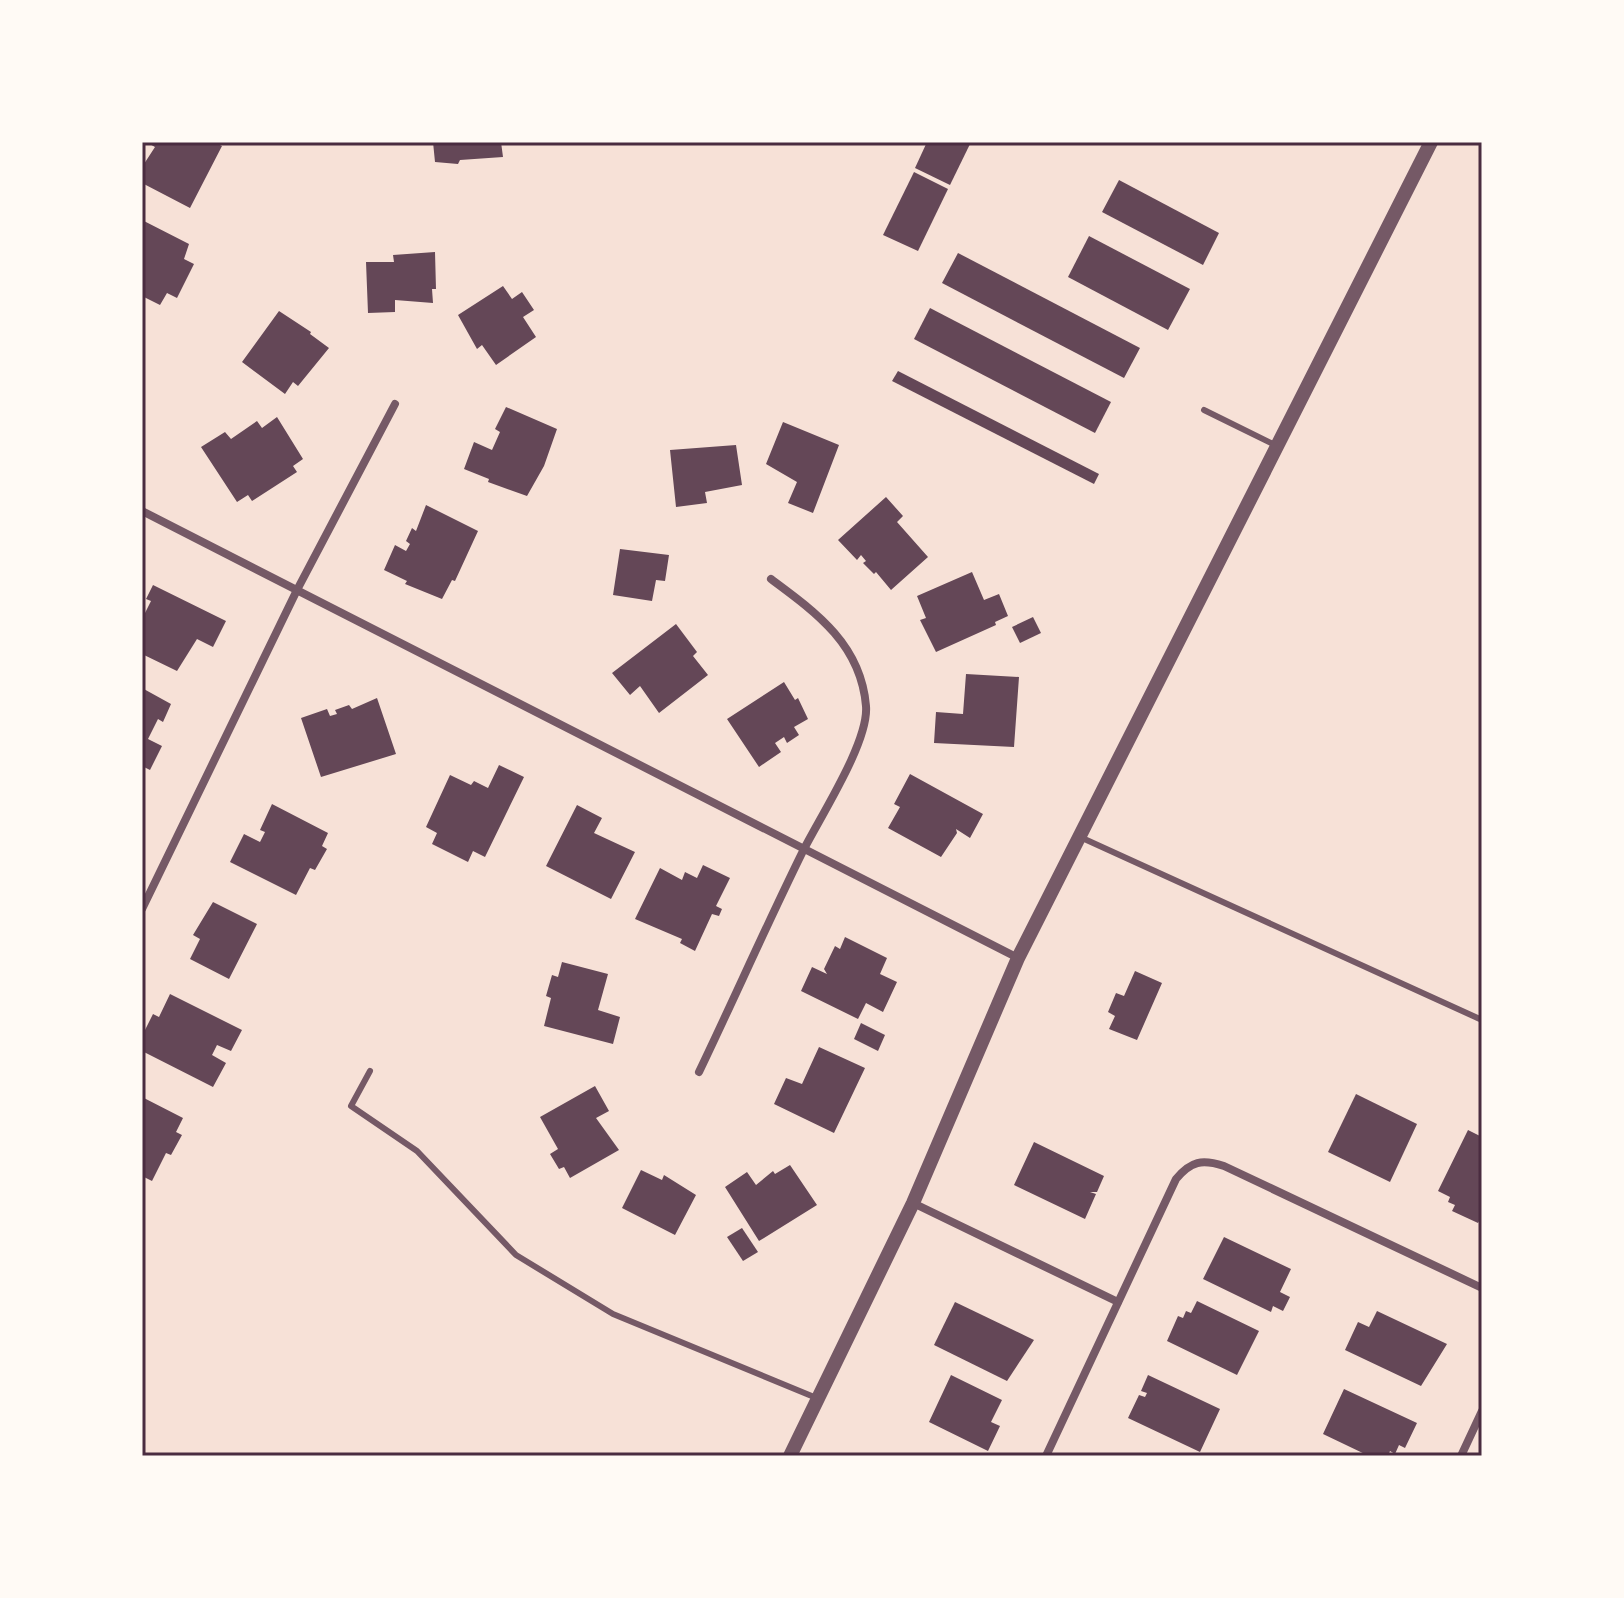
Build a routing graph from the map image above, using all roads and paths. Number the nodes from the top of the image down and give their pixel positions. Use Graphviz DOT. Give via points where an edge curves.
graph roads {
  1 [pos="1431,142"];
  2 [pos="395,404"];
  3 [pos="1204,410"];
  4 [pos="1279,446"];
  5 [pos="142,511"];
  6 [pos="771,579"];
  7 [pos="297,590"];
  8 [pos="1080,837"];
  9 [pos="805,848"];
  10 [pos="142,909"];
  11 [pos="1018,958"];
  12 [pos="1482,1020"];
  13 [pos="370,1071"];
  14 [pos="699,1072"];
  15 [pos="913,1203"];
  16 [pos="1482,1288"];
  17 [pos="1118,1302"];
  18 [pos="819,1399"];
  19 [pos="1482,1411"];
  20 [pos="790,1456"];
  21 [pos="1046,1456"];
  22 [pos="1461,1456"];
  1 -- 4 [label="street"];
  2 -- 7 [label="street"];
  3 -- 4 [label="lane"];
  4 -- 8 [label="street"];
  5 -- 7 [label="street"];
  6 -- 9 [label="street" via="808,606 852,652 866,708 850,764"];
  7 -- 9 [label="street"];
  7 -- 10 [label="street"];
  8 -- 11 [label="street"];
  8 -- 12 [label="lane"];
  9 -- 11 [label="street"];
  9 -- 14 [label="street"];
  11 -- 15 [label="street"];
  13 -- 18 [label="lane" via="351,1106 417,1151 516,1255 613,1314"];
  15 -- 17 [label="street"];
  15 -- 18 [label="street"];
  16 -- 17 [label="street" via="1224,1166 1199,1161 1176,1179"];
  17 -- 21 [label="street"];
  18 -- 20 [label="street"];
  19 -- 22 [label="street"];
}
